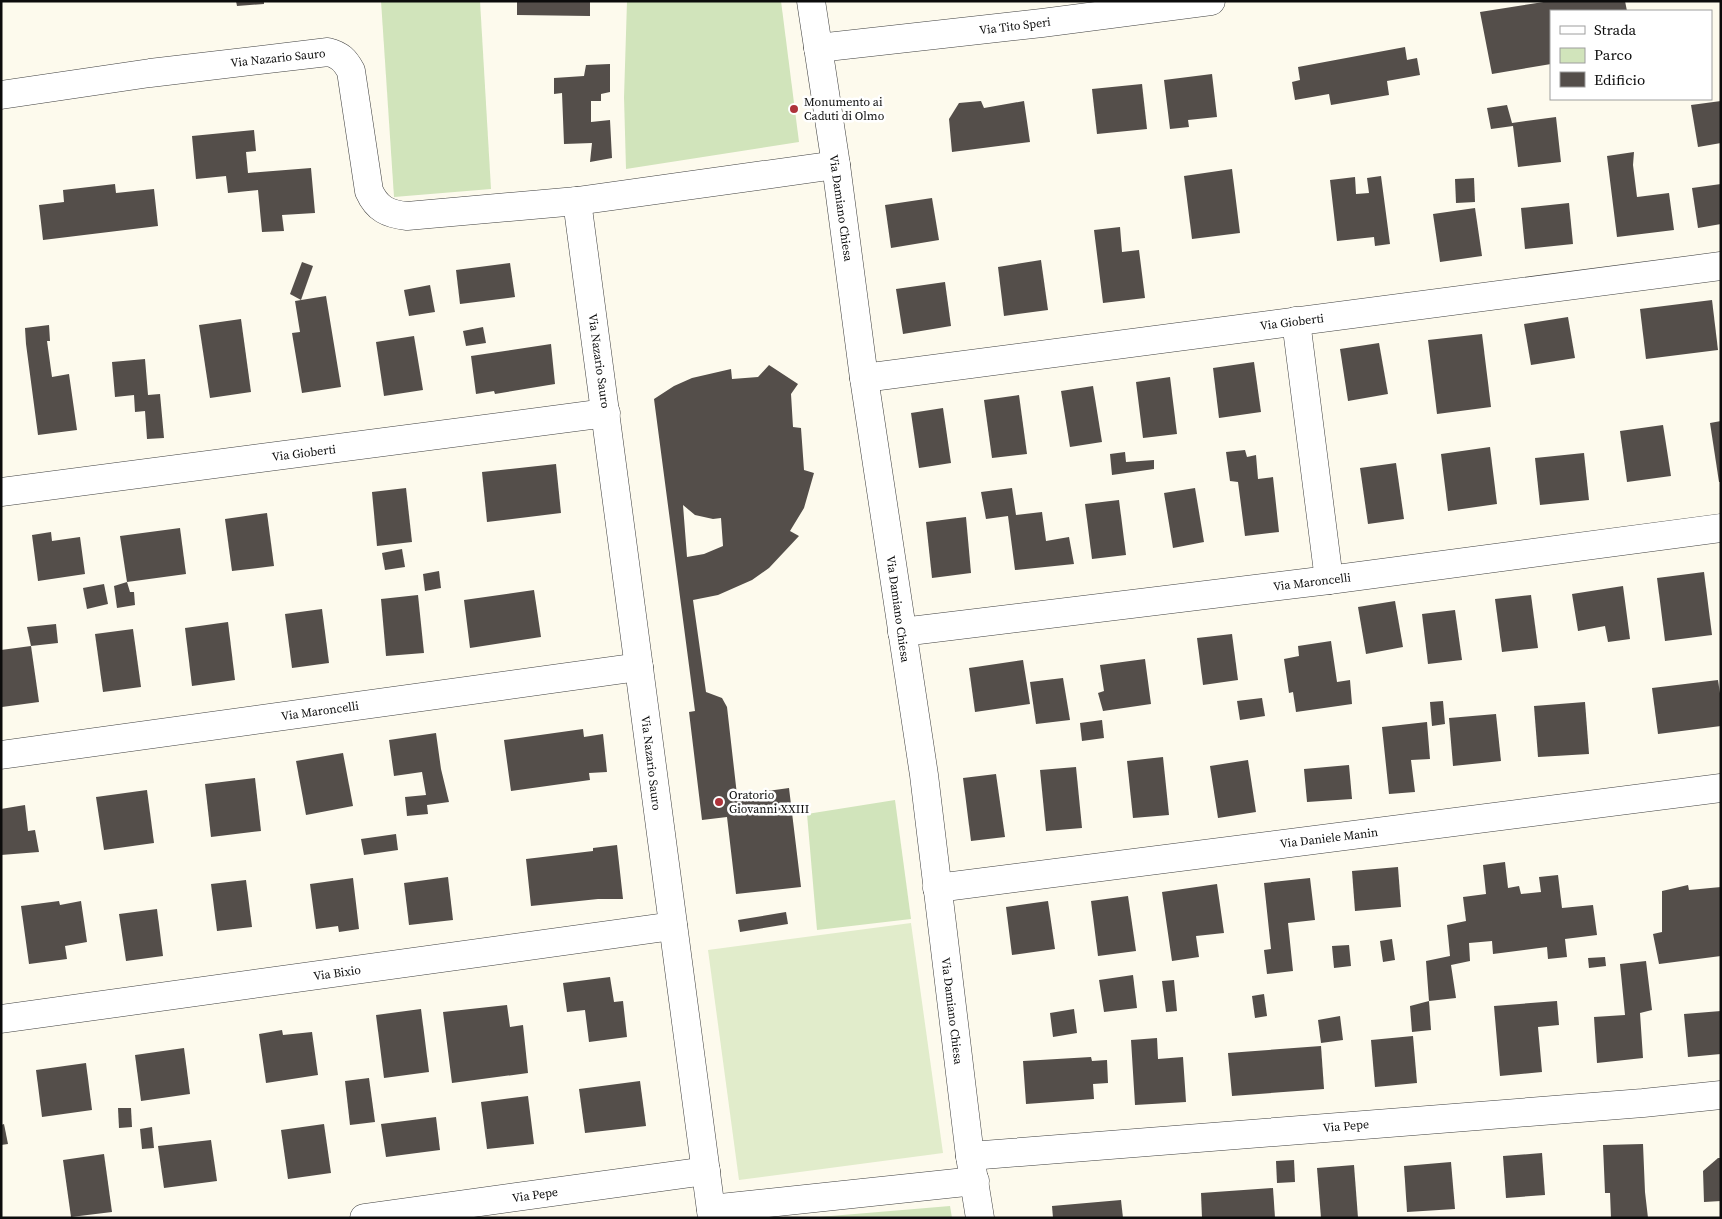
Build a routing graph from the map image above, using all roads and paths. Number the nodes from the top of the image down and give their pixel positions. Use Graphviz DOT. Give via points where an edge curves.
graph roads {
  1 [pos="811,1"];
  2 [pos="1211,1"];
  3 [pos="818,48"];
  4 [pos="1,96"];
  5 [pos="836,165"];
  6 [pos="577,201"];
  7 [pos="1721,266"];
  8 [pos="1296,321"];
  9 [pos="864,378"];
  10 [pos="606,413"];
  11 [pos="1,492"];
  12 [pos="1721,528"];
  13 [pos="1329,580"];
  14 [pos="902,632"];
  15 [pos="639,667"];
  16 [pos="1,755"];
  17 [pos="1721,788"];
  18 [pos="937,888"];
  19 [pos="673,926"];
  20 [pos="1,1019"];
  21 [pos="1721,1095"];
  22 [pos="973,1169"];
  23 [pos="706,1171"];
  24 [pos="711,1213"];
  25 [pos="364,1218"];
  26 [pos="980,1218"];
  1 -- 3 [label="street, Via Damiano Chiesa"];
  2 -- 3 [label="street, Via Tito Speri" via="1042,24"];
  3 -- 5 [label="street, Via Damiano Chiesa"];
  4 -- 6 [label="street, Via Nazario Sauro" via="328,52 344,60 351,71 369,191 381,210 407,216"];
  5 -- 6 [label="street"];
  5 -- 9 [label="street, Via Damiano Chiesa"];
  6 -- 10 [label="street, Via Nazario Sauro"];
  7 -- 8 [label="street, Via Gioberti"];
  8 -- 9 [label="street, Via Gioberti"];
  8 -- 13 [label="street"];
  9 -- 14 [label="street, Via Damiano Chiesa"];
  10 -- 11 [label="street, Via Gioberti"];
  10 -- 15 [label="street, Via Nazario Sauro"];
  12 -- 13 [label="street, Via Maroncelli"];
  13 -- 14 [label="street, Via Maroncelli"];
  14 -- 18 [label="street, Via Damiano Chiesa"];
  15 -- 16 [label="street, Via Maroncelli"];
  15 -- 19 [label="street, Via Nazario Sauro"];
  17 -- 18 [label="street, Via Daniele Manin"];
  18 -- 22 [label="street, Via Damiano Chiesa"];
  19 -- 20 [label="street, Via Bixio"];
  19 -- 23 [label="street, Via Nazario Sauro"];
  21 -- 22 [label="street, Via Pepe"];
  22 -- 24 [label="street, Via Pepe"];
  22 -- 26 [label="street, Via Damiano Chiesa"];
  23 -- 24 [label="street, Via Nazario Sauro"];
  23 -- 25 [label="street, Via Pepe"];
}
